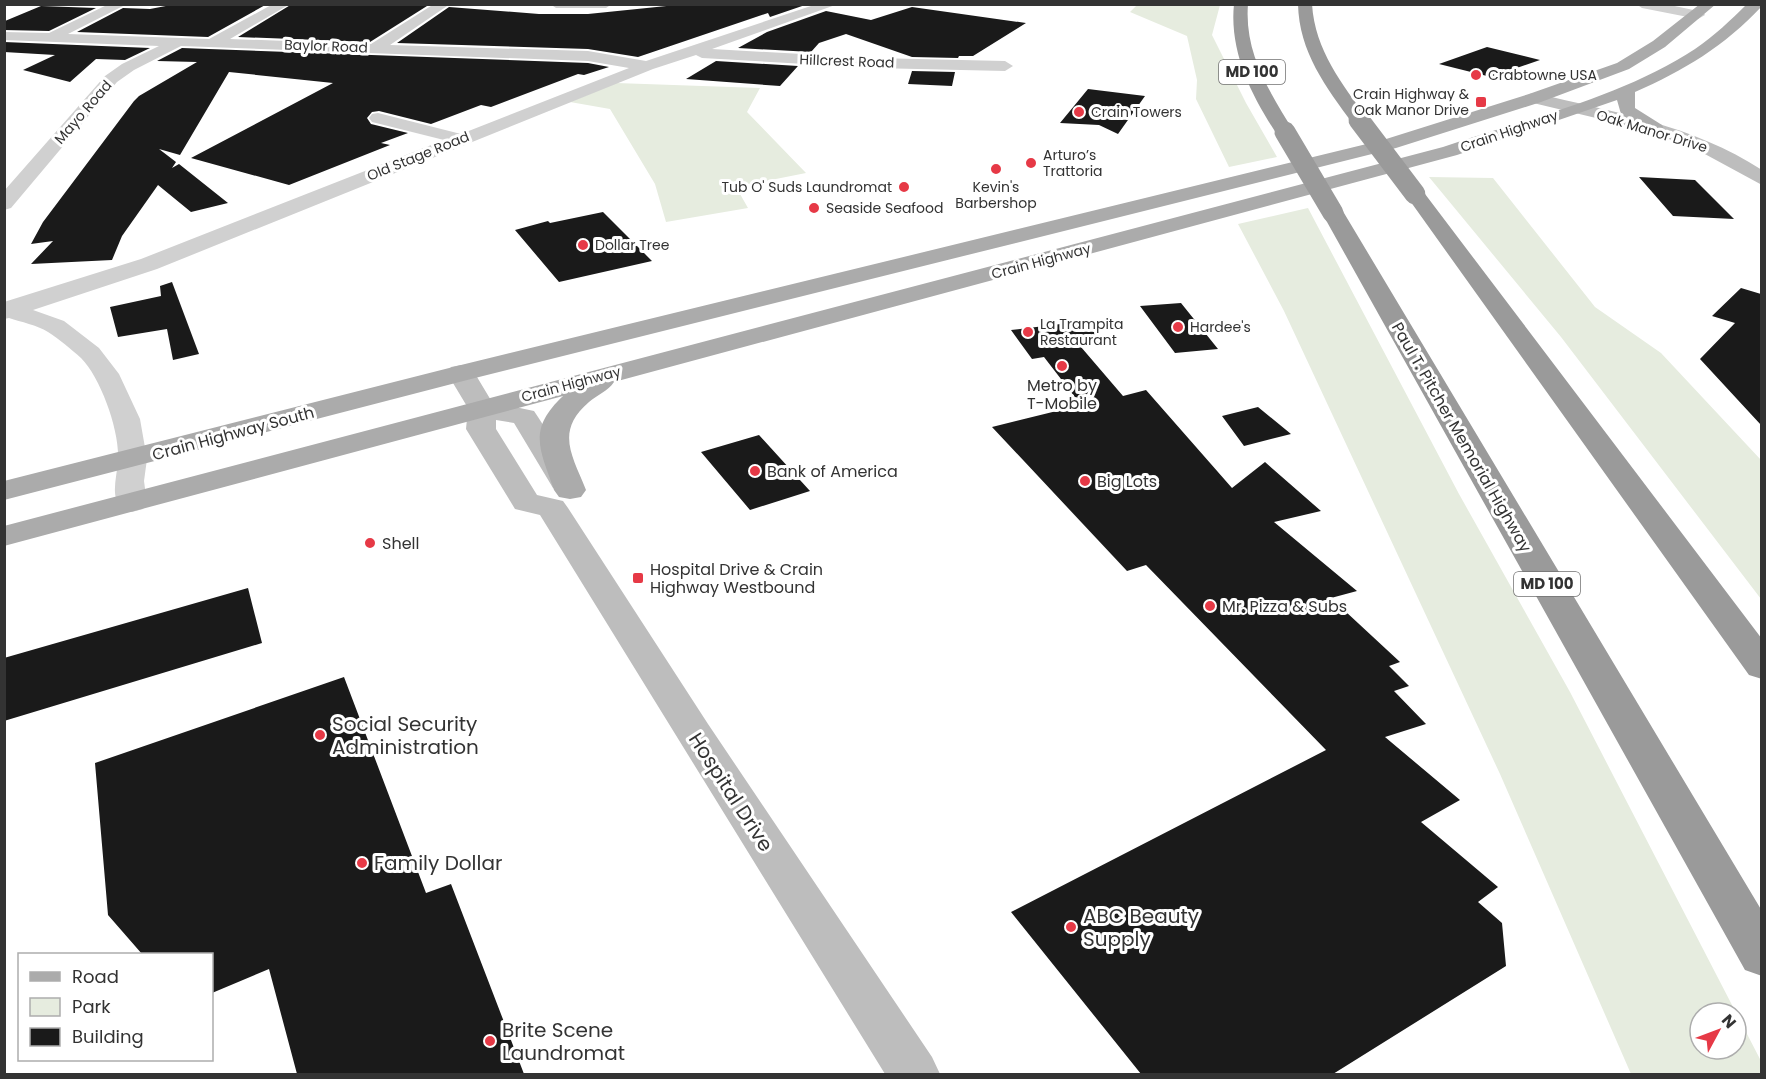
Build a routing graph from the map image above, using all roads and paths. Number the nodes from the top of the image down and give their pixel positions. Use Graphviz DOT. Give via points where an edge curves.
graph roads {
  1 [pos="122,4"];
  2 [pos="284,4"];
  3 [pos="444,4"];
  4 [pos="556,4"];
  5 [pos="606,4"];
  6 [pos="832,4"];
  7 [pos="1241,4"];
  8 [pos="1305,4"];
  9 [pos="1642,4"];
  10 [pos="1756,4"];
  11 [pos="1703,10"];
  12 [pos="4,36"];
  13 [pos="50,37"];
  14 [pos="179,41"];
  15 [pos="214,42"];
  16 [pos="375,48"];
  17 [pos="689,52"];
  18 [pos="647,66"];
  19 [pos="1005,66"];
  20 [pos="1624,90"];
  21 [pos="1535,98"];
  22 [pos="1577,108"];
  23 [pos="378,118"];
  24 [pos="1655,129"];
  25 [pos="461,139"];
  26 [pos="1761,179"];
  27 [pos="4,204"];
  28 [pos="6,310"];
  29 [pos="621,371"];
  30 [pos="461,373"];
  31 [pos="482,408"];
  32 [pos="133,459"];
  33 [pos="4,491"];
  34 [pos="561,499"];
  35 [pos="132,503"];
  36 [pos="4,536"];
  37 [pos="1761,666"];
  38 [pos="1761,955"];
  39 [pos="914,1074"];
  1 -- 13 [label="street"];
  2 -- 15 [label="street"];
  3 -- 16 [label="street"];
  4 -- 5 [label="street"];
  6 -- 17 [label="street, Old Stage Road"];
  7 -- 38 [label="highway, Paul T. Pitcher Memorial Highway / MD 100, bridge" via="1242,44 1254,79"];
  8 -- 37 [label="highway, bridge" via="1311,45 1331,80"];
  9 -- 11 [label="street"];
  10 -- 20 [label="main road, Crain Highway" via="1704,50"];
  11 -- 21 [label="main road, Crain Highway" via="1623,66"];
  12 -- 13 [label="street, Baylor Road"];
  13 -- 14 [label="street, Baylor Road"];
  14 -- 15 [label="street, Baylor Road"];
  14 -- 27 [label="street, Mayo Road" via="111,79"];
  15 -- 16 [label="street, Baylor Road"];
  16 -- 18 [label="street, Baylor Road" via="588,56"];
  17 -- 18 [label="street, Old Stage Road"];
  17 -- 19 [label="street, Hillcrest Road"];
  18 -- 25 [label="street, Old Stage Road"];
  20 -- 22 [label="main road, Crain Highway"];
  20 -- 24 [label="main road" via="1627,110"];
  21 -- 22 [label="street, Oak Manor Drive"];
  21 -- 30 [label="main road, Crain Highway" via="1389,144"];
  22 -- 24 [label="street, Oak Manor Drive"];
  22 -- 29 [label="main road, Crain Highway" via="1450,151 1343,181"];
  23 -- 25 [label="street"];
  24 -- 26 [label="street, Oak Manor Drive" via="1708,146"];
  25 -- 28 [label="street, Old Stage Road" via="171,255"];
  28 -- 32 [label="street" via="55,326 90,353 106,374 126,418"];
  29 -- 31 [label="main road, Crain Highway"];
  29 -- 34 [label="main road" via="572,402 560,419 553,435"];
  30 -- 31 [label="street"];
  30 -- 32 [label="main road, Crain Highway South"];
  31 -- 34 [label="street, Hospital Drive" via="524,417"];
  31 -- 34 [label="street" via="480,429 526,502"];
  31 -- 35 [label="main road, Crain Highway"];
  32 -- 33 [label="main road, Crain Highway South"];
  32 -- 35 [label="street" via="129,481"];
  34 -- 39 [label="street, Hospital Drive" via="694,734"];
  35 -- 36 [label="main road"];
}
